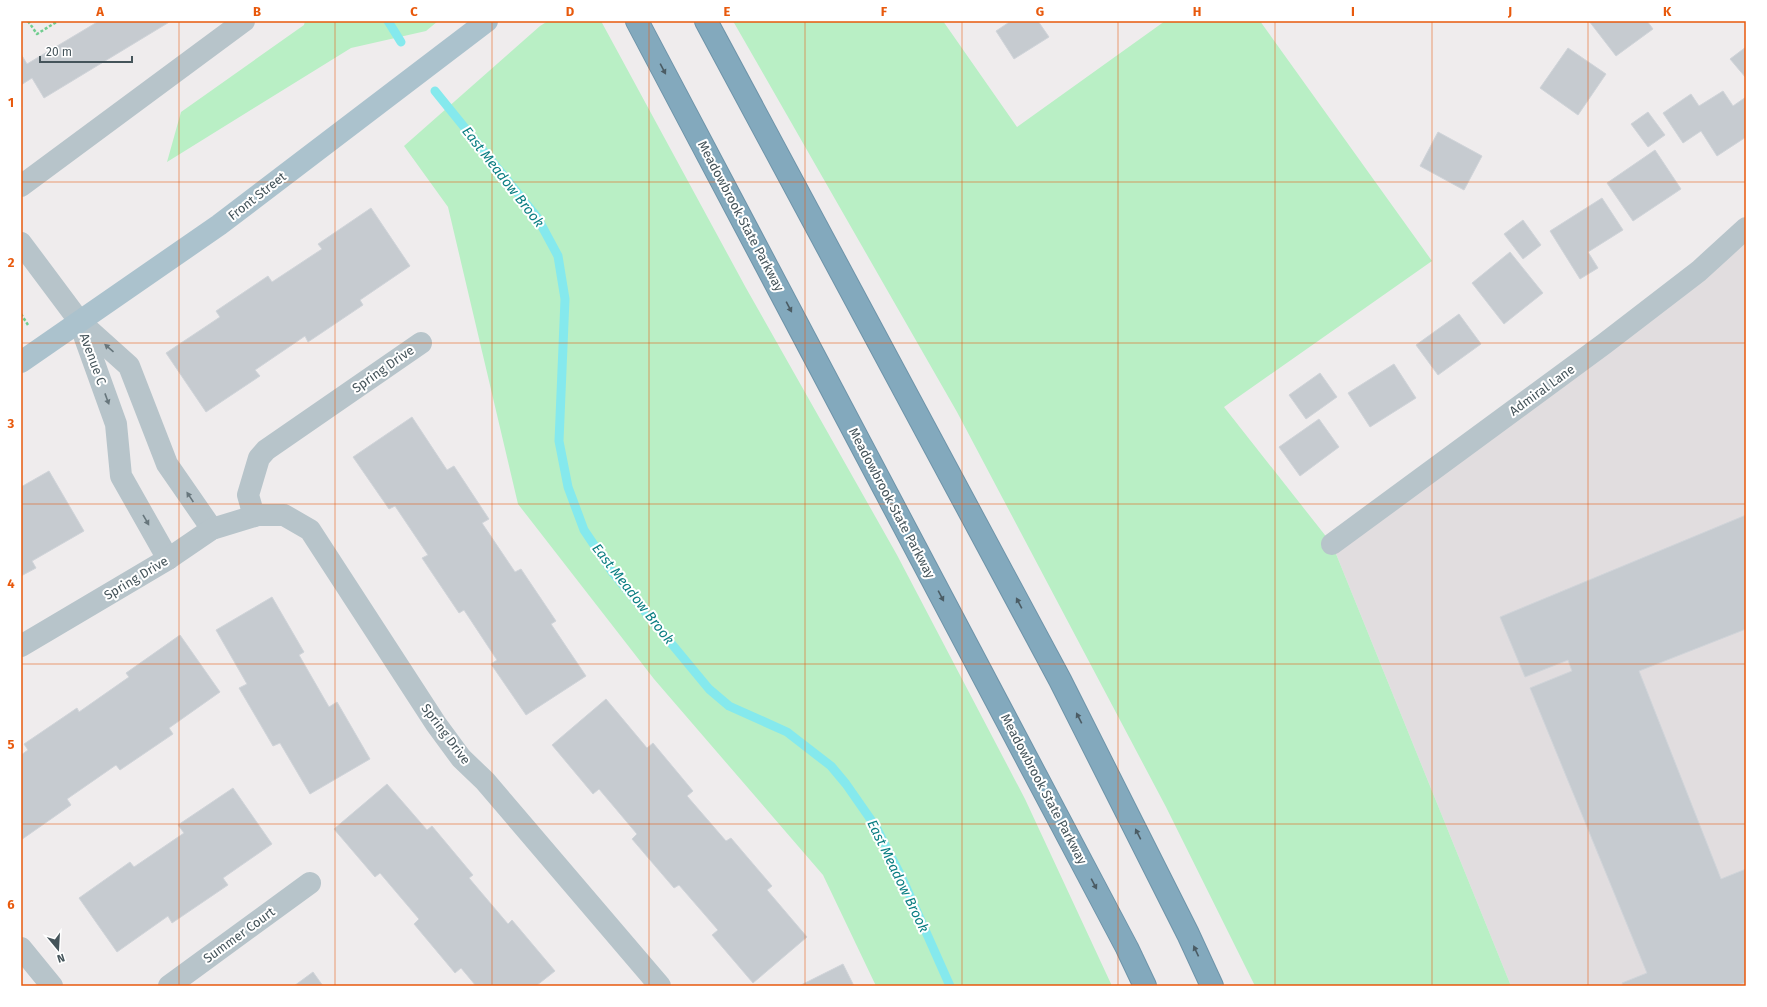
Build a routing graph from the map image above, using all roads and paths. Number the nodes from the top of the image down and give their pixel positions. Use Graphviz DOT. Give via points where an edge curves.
graph roads {
  1 [pos="28,21"];
  2 [pos="58,21"];
  3 [pos="244,21"];
  4 [pos="486,21"];
  5 [pos="706,21"];
  6 [pos="641,28"];
  7 [pos="21,186"];
  8 [pos="1746,228"];
  9 [pos="21,243"];
  10 [pos="80,322"];
  11 [pos="421,343"];
  12 [pos="21,362"];
  13 [pos="254,516"];
  14 [pos="212,529"];
  15 [pos="1332,544"];
  16 [pos="168,559"];
  17 [pos="21,646"];
  18 [pos="310,884"];
  19 [pos="21,948"];
  20 [pos="52,986"];
  21 [pos="169,986"];
  22 [pos="660,986"];
  23 [pos="1145,986"];
  24 [pos="1212,986"];
  1 -- 2 [label="path" via="37,34"];
  3 -- 7 [label="street"];
  4 -- 10 [label="main road, Front Street" via="219,225"];
  24 -- 5 [label="highway, one-way" via="1060,680"];
  6 -- 23 [label="highway, Meadowbrook State Parkway, one-way" via="1120,934"];
  8 -- 15 [label="street, Admiral Lane" via="1699,271 1604,344"];
  9 -- 10 [label="street"];
  10 -- 12 [label="main road, Front Street"];
  14 -- 10 [label="street, Avenue C, one-way" via="167,464 130,366"];
  10 -- 16 [label="street, Avenue C, one-way" via="116,424 121,476"];
  11 -- 13 [label="street, Spring Drive" via="258,458 248,495"];
  13 -- 14 [label="street, Spring Drive"];
  13 -- 22 [label="street, Spring Drive" via="284,515 310,530 436,724 461,758 486,780"];
  14 -- 16 [label="street, Spring Drive"];
  16 -- 17 [label="street, Spring Drive"];
  18 -- 21 [label="street, Summer Court"];
  19 -- 20 [label="street"];
}
